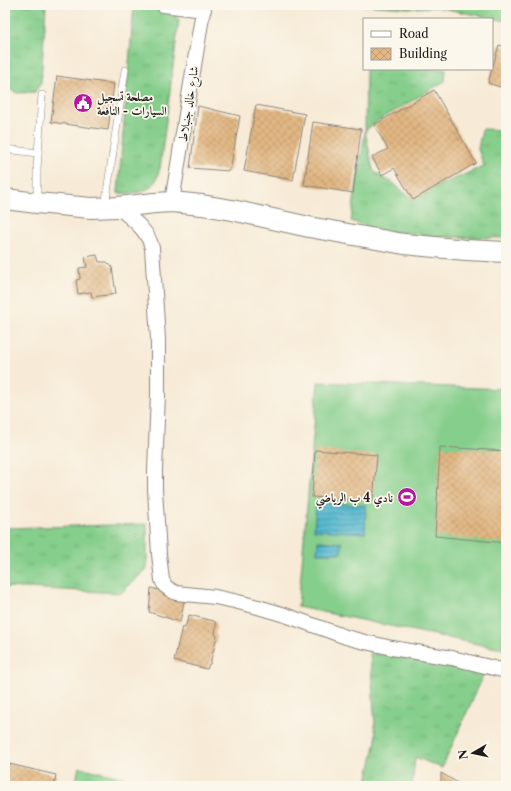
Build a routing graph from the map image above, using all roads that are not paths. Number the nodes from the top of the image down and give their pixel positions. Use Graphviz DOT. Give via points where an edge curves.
graph roads {
  1 [pos="163,5"];
  2 [pos="204,7"];
  3 [pos="125,70"];
  4 [pos="42,95"];
  5 [pos="5,149"];
  6 [pos="38,153"];
  7 [pos="5,199"];
  8 [pos="172,202"];
  9 [pos="37,203"];
  10 [pos="111,208"];
  11 [pos="506,252"];
  12 [pos="506,671"];
  1 -- 2 [label="street"];
  2 -- 8 [label="street, شارع خالد جنبلاط"];
  3 -- 10 [label="lane"];
  4 -- 6 [label="lane"];
  5 -- 6 [label="lane"];
  6 -- 9 [label="lane"];
  7 -- 9 [label="main road"];
  8 -- 10 [label="main road"];
  8 -- 11 [label="main road" via="232,210 404,244"];
  9 -- 10 [label="main road"];
  10 -- 12 [label="street" via="138,224 146,233 152,248 158,339 155,490 159,554 165,586 176,593 234,600 285,614 361,641"];
}
